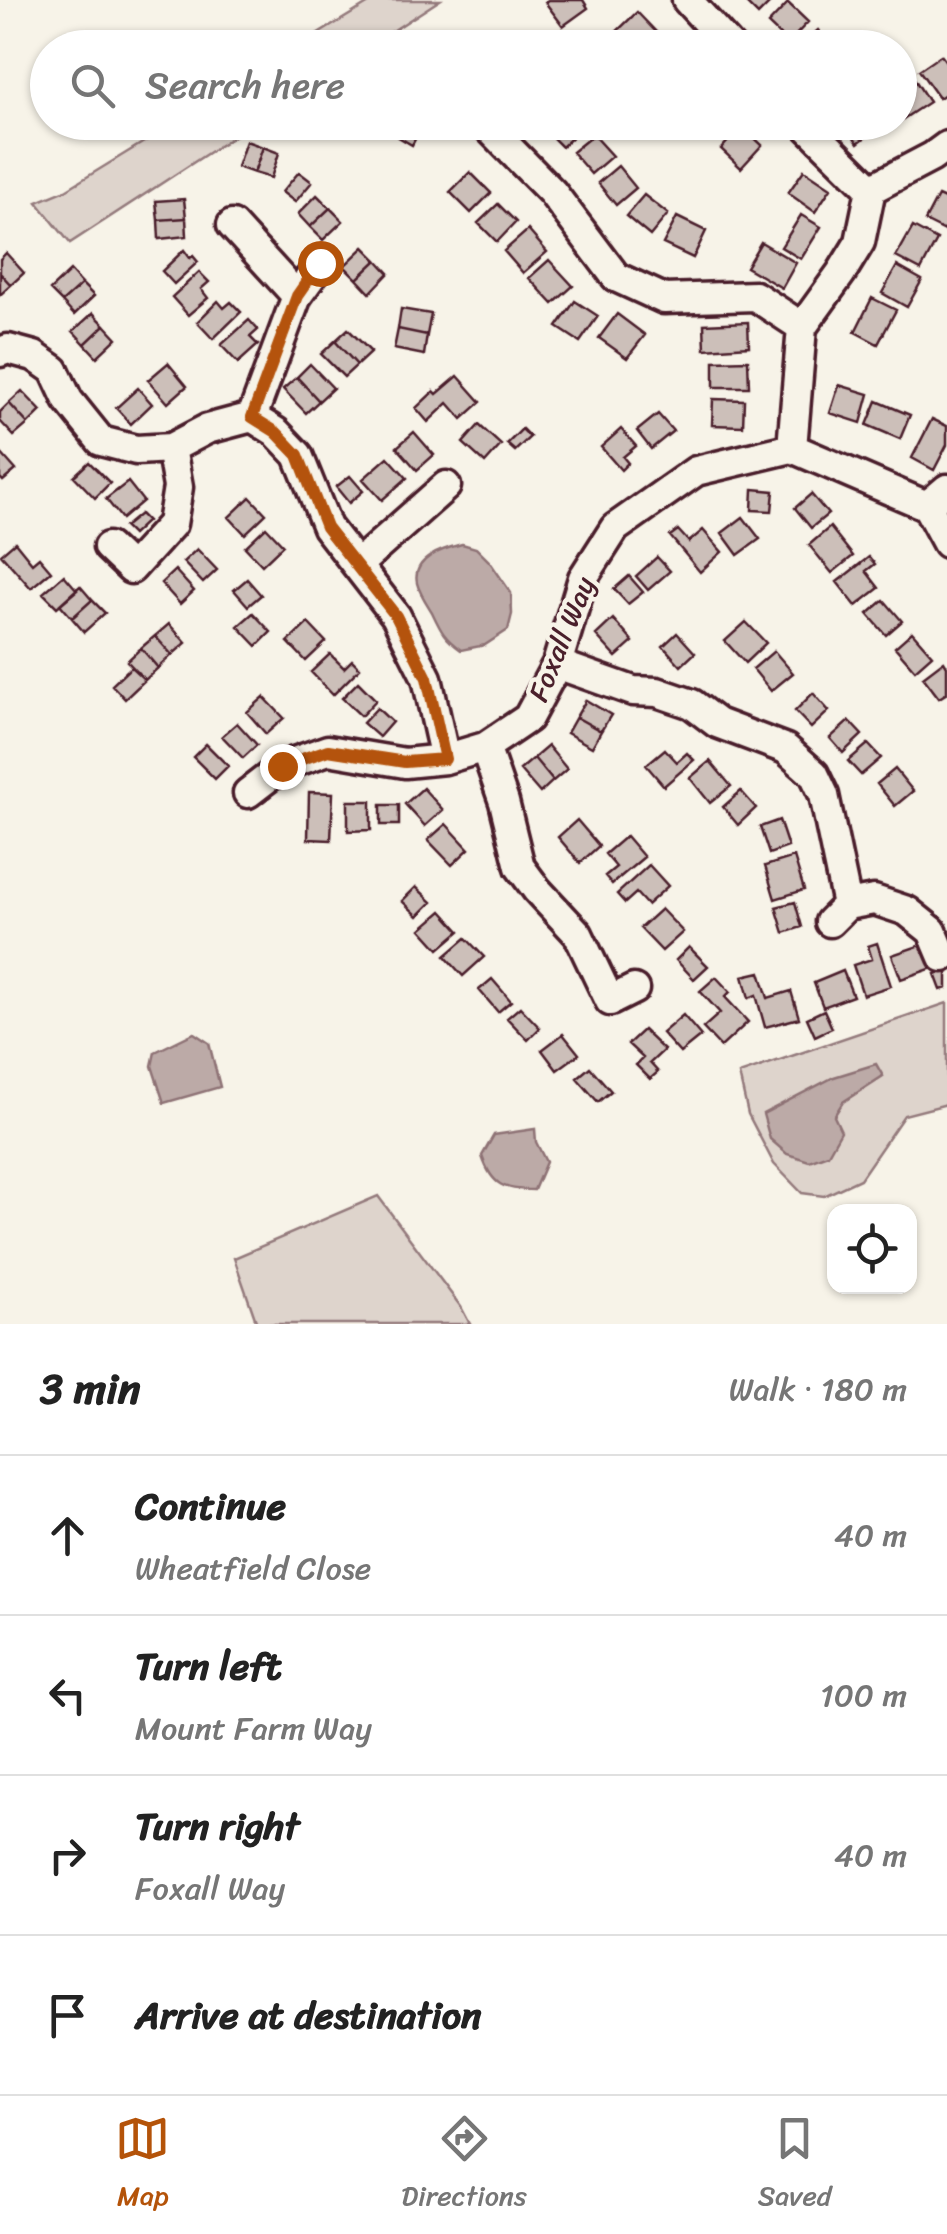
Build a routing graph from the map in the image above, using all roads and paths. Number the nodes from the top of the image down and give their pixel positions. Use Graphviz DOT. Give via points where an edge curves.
graph roads {
  1 [pos="687,0"];
  2 [pos="714,30"];
  3 [pos="501,140"];
  4 [pos="821,140"];
  5 [pos="947,146"];
  6 [pos="871,190"];
  7 [pos="232,225"];
  8 [pos="320,263"];
  9 [pos="297,296"];
  10 [pos="802,327"];
  11 [pos="0,352"];
  12 [pos="252,417"];
  13 [pos="170,448"];
  14 [pos="792,448"];
  15 [pos="446,486"];
  16 [pos="937,498"];
  17 [pos="947,542"];
  18 [pos="108,547"];
  19 [pos="357,566"];
  20 [pos="558,664"];
  21 [pos="486,748"];
  22 [pos="445,759"];
  23 [pos="248,793"];
  24 [pos="943,957"];
  25 [pos="634,990"];
  1 -- 2 [label="street"];
  3 -- 10 [label="street" via="552,192 616,277 664,299 755,296"];
  4 -- 6 [label="street"];
  5 -- 6 [label="street"];
  6 -- 10 [label="street" via="860,242"];
  7 -- 9 [label="street"];
  8 -- 9 [label="street"];
  9 -- 12 [label="street"];
  10 -- 14 [label="street"];
  11 -- 13 [label="street" via="34,356 54,370 101,442"];
  12 -- 13 [label="street"];
  12 -- 19 [label="street" via="298,455 326,527"];
  13 -- 18 [label="street" via="178,487 172,524 131,569"];
  14 -- 16 [label="street"];
  14 -- 20 [label="street, Foxall Way" via="696,471 616,528 583,578"];
  15 -- 19 [label="street"];
  16 -- 17 [label="street"];
  19 -- 22 [label="street" via="396,616 427,678"];
  20 -- 21 [label="street, Foxall Way" via="528,718"];
  20 -- 24 [label="street" via="692,704 717,723 786,749 814,774 824,795 850,909 907,911 932,931"];
  21 -- 22 [label="street, Foxall Way"];
  21 -- 25 [label="street" via="520,867 578,934 610,1001"];
  22 -- 23 [label="street, Foxall Way" via="405,762 328,750 282,766"];
}
